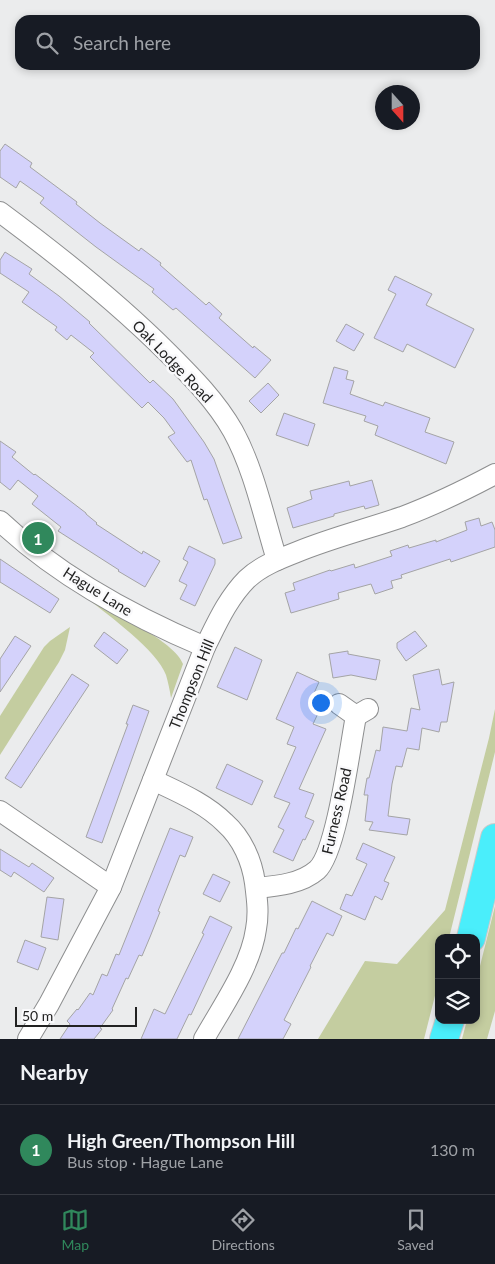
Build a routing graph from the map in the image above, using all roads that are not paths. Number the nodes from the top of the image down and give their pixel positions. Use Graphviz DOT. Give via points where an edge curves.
graph roads {
  1 [pos="0,212"];
  2 [pos="495,474"];
  3 [pos="0,521"];
  4 [pos="277,560"];
  5 [pos="205,647"];
  6 [pos="339,704"];
  7 [pos="153,780"];
  8 [pos="0,812"];
  9 [pos="495,838"];
  10 [pos="111,887"];
  11 [pos="256,888"];
  12 [pos="472,934"];
  13 [pos="449,1024"];
  14 [pos="28,1039"];
  15 [pos="204,1039"];
  16 [pos="444,1039"];
  1 -- 4 [label="street, Oak Lodge Road" via="120,308 207,394 234,432 244,455"];
  2 -- 4 [label="street, Thompson Hill" via="430,506"];
  3 -- 5 [label="street, Hague Lane" via="38,553 94,590 148,621"];
  4 -- 5 [label="street, Thompson Hill" via="248,578 234,594"];
  5 -- 7 [label="street, Thompson Hill"];
  6 -- 11 [label="street, Furness Road" via="362,712 325,861 301,880"];
  7 -- 10 [label="street, Thompson Hill"];
  7 -- 11 [label="street" via="190,798 226,823 239,838 248,857"];
  8 -- 10 [label="street"];
  9 -- 12 [label="highway"];
  10 -- 14 [label="street, Thompson Hill" via="50,1004"];
  11 -- 15 [label="street" via="258,910 250,951"];
  13 -- 16 [label="highway"];
}
